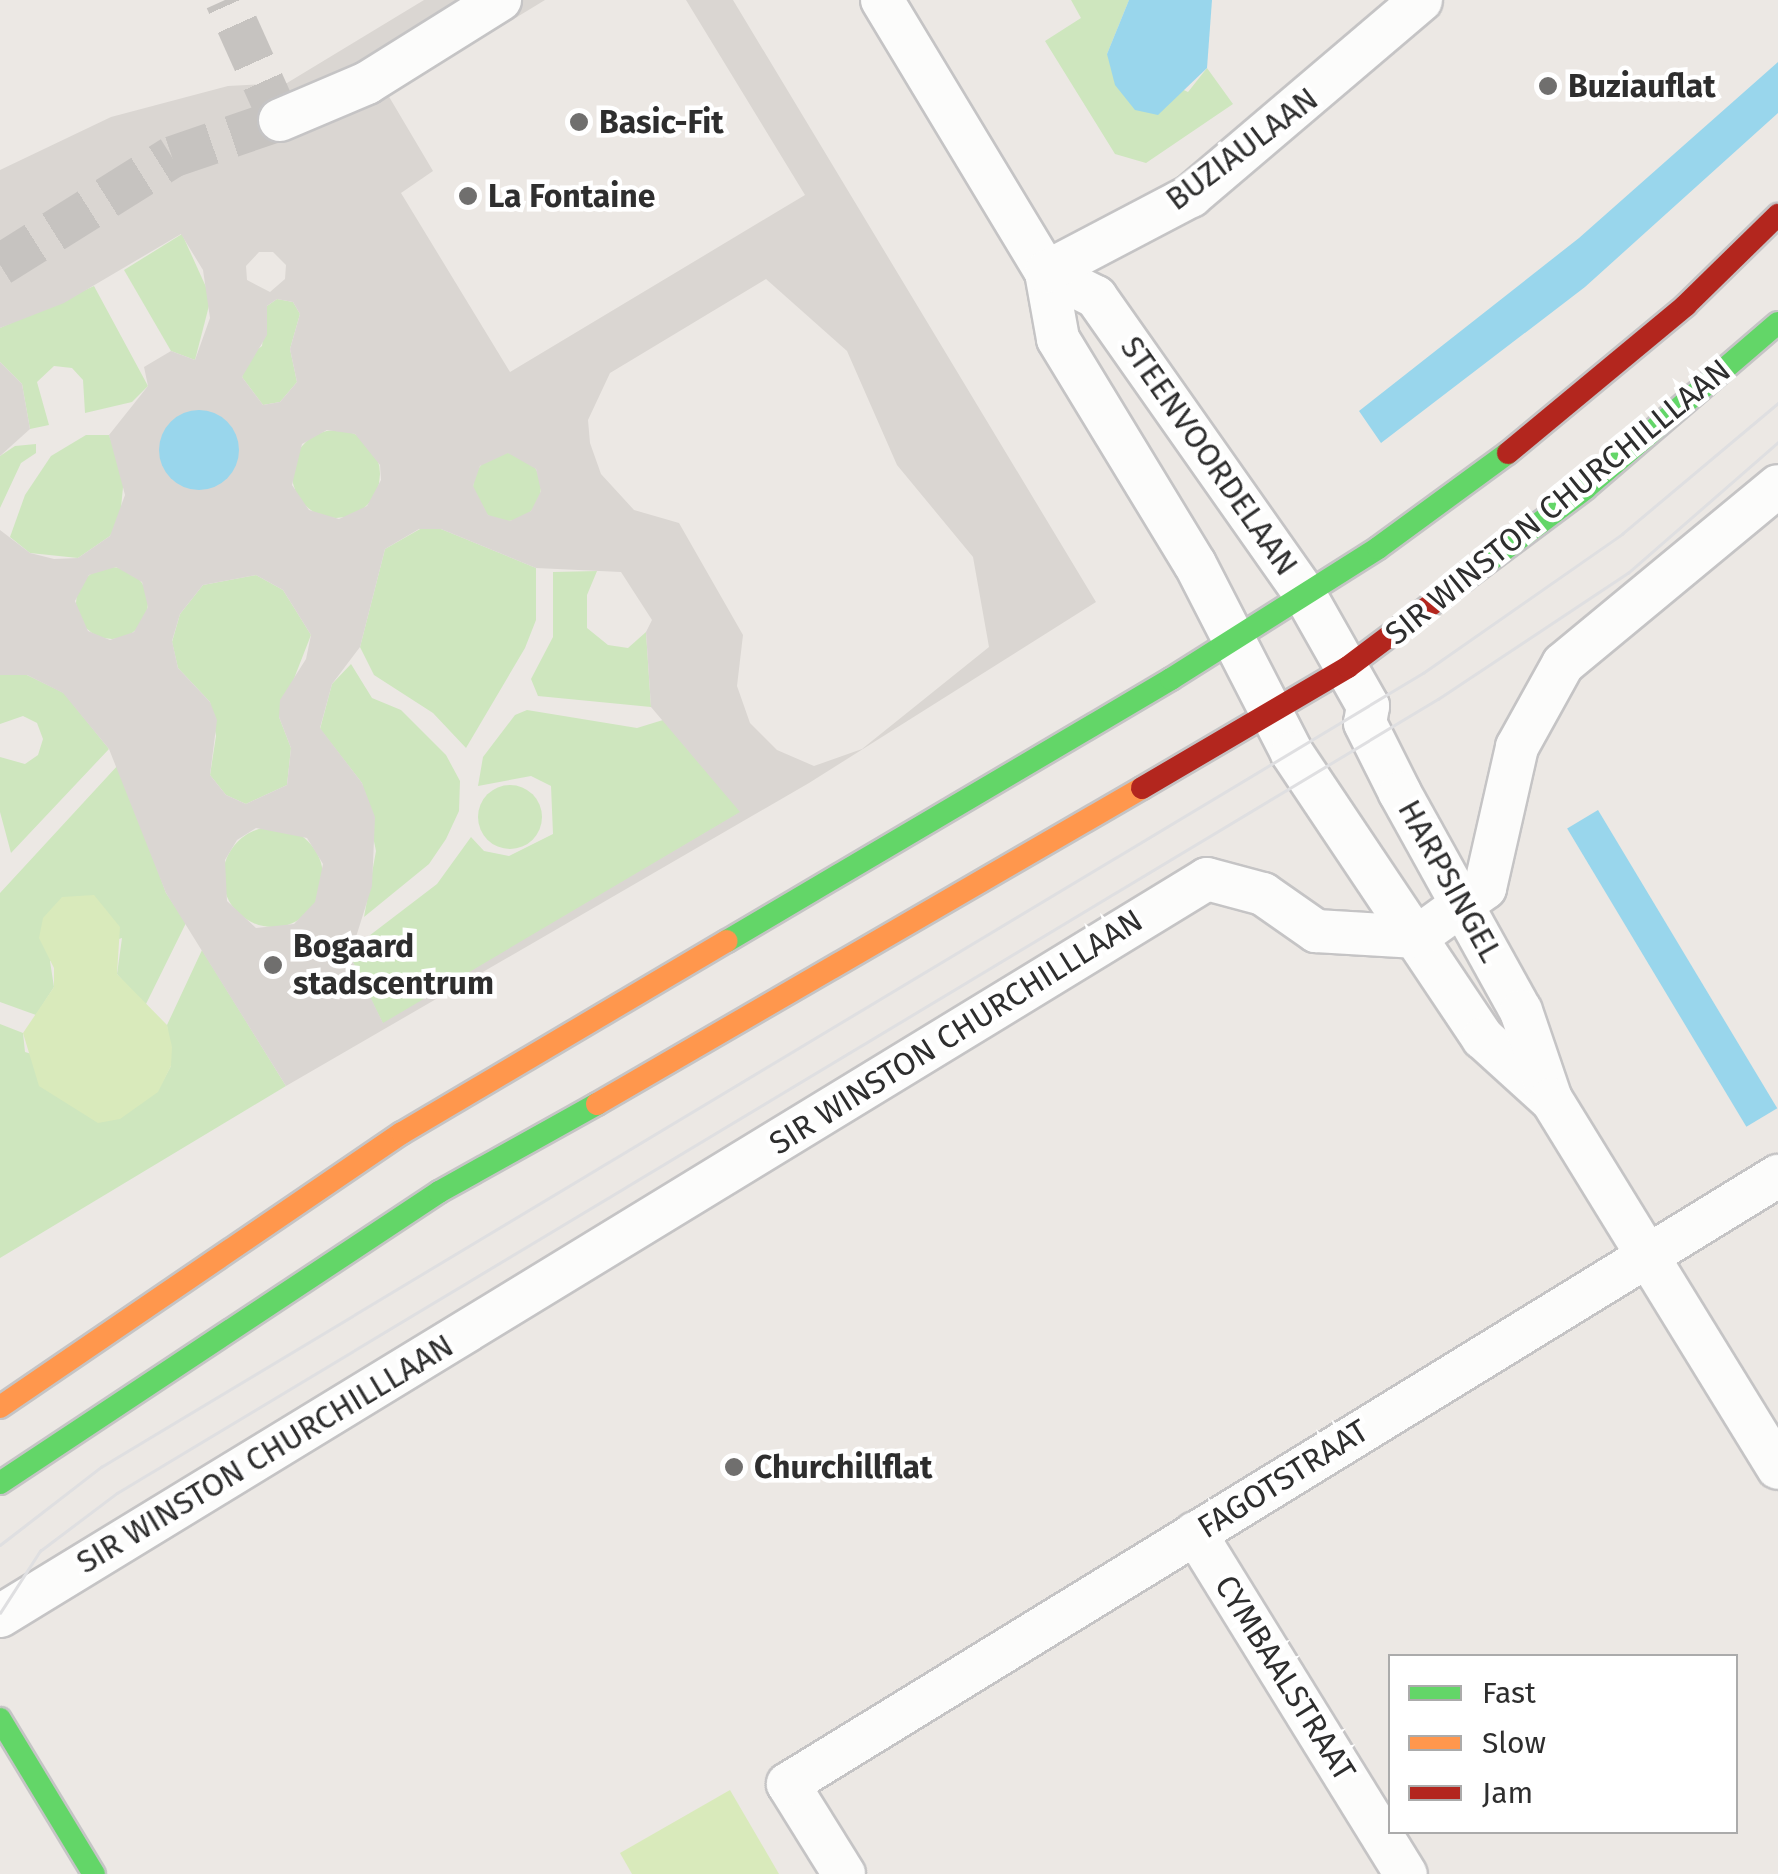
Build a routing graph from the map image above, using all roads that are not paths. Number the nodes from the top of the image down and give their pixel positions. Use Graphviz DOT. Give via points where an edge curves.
graph roads {
  1 [pos="500,0"];
  2 [pos="882,0"];
  3 [pos="1420,0"];
  4 [pos="280,120"];
  5 [pos="1778,214"];
  6 [pos="1046,272"];
  7 [pos="1778,322"];
  8 [pos="1778,486"];
  9 [pos="1304,593"];
  10 [pos="1234,640"];
  11 [pos="1348,667"];
  12 [pos="1268,713"];
  13 [pos="1465,906"];
  14 [pos="1417,937"];
  15 [pos="1551,1100"];
  16 [pos="1778,1176"];
  17 [pos="1648,1254"];
  18 [pos="0,1408"];
  19 [pos="1778,1468"];
  20 [pos="0,1482"];
  21 [pos="1196,1533"];
  22 [pos="0,1616"];
  23 [pos="0,1719"];
  24 [pos="94,1874"];
  25 [pos="844,1874"];
  26 [pos="1406,1874"];
  1 -- 4 [label="street" via="367,84"];
  2 -- 6 [label="street, STEENVOORDELAAN"];
  3 -- 6 [label="street, BUZIAULAAN" via="1191,196"];
  5 -- 9 [label="street, SIR WINSTON CHURCHILLLAAN" via="1686,306 1545,426 1400,534"];
  6 -- 9 [label="street, STEENVOORDELAAN" via="1096,297"];
  6 -- 10 [label="street, STEENVOORDELAAN" via="1058,340"];
  7 -- 11 [label="street, SIR WINSTON CHURCHILLLAAN" via="1586,488"];
  8 -- 13 [label="street" via="1563,664 1516,747 1498,848 1485,888"];
  9 -- 10 [label="street, SIR WINSTON CHURCHILLLAAN"];
  9 -- 11 [label="street, STEENVOORDELAAN"];
  10 -- 12 [label="street, STEENVOORDELAAN"];
  10 -- 18 [label="street, SIR WINSTON CHURCHILLLAAN" via="402,1132"];
  11 -- 12 [label="street, SIR WINSTON CHURCHILLLAAN"];
  11 -- 13 [label="street, HARPSINGEL" via="1368,706 1365,723"];
  12 -- 14 [label="street, HARPSINGEL"];
  12 -- 20 [label="street, SIR WINSTON CHURCHILLLAAN" via="760,1013 439,1192"];
  13 -- 14 [label="street"];
  13 -- 15 [label="street, HARPSINGEL" via="1521,1011"];
  14 -- 15 [label="street, HARPSINGEL" via="1483,1038"];
  14 -- 22 [label="street, SIR WINSTON CHURCHILLLAAN" via="1316,930 1263,894 1207,879"];
  15 -- 17 [label="street, HARPSINGEL"];
  16 -- 17 [label="street, FAGOTSTRAAT"];
  17 -- 19 [label="street, HARPSINGEL"];
  17 -- 21 [label="street, FAGOTSTRAAT"];
  21 -- 25 [label="street, FAGOTSTRAAT" via="788,1784"];
  21 -- 26 [label="street, CYMBAALSTRAAT"];
  23 -- 24 [label="street"];
}
